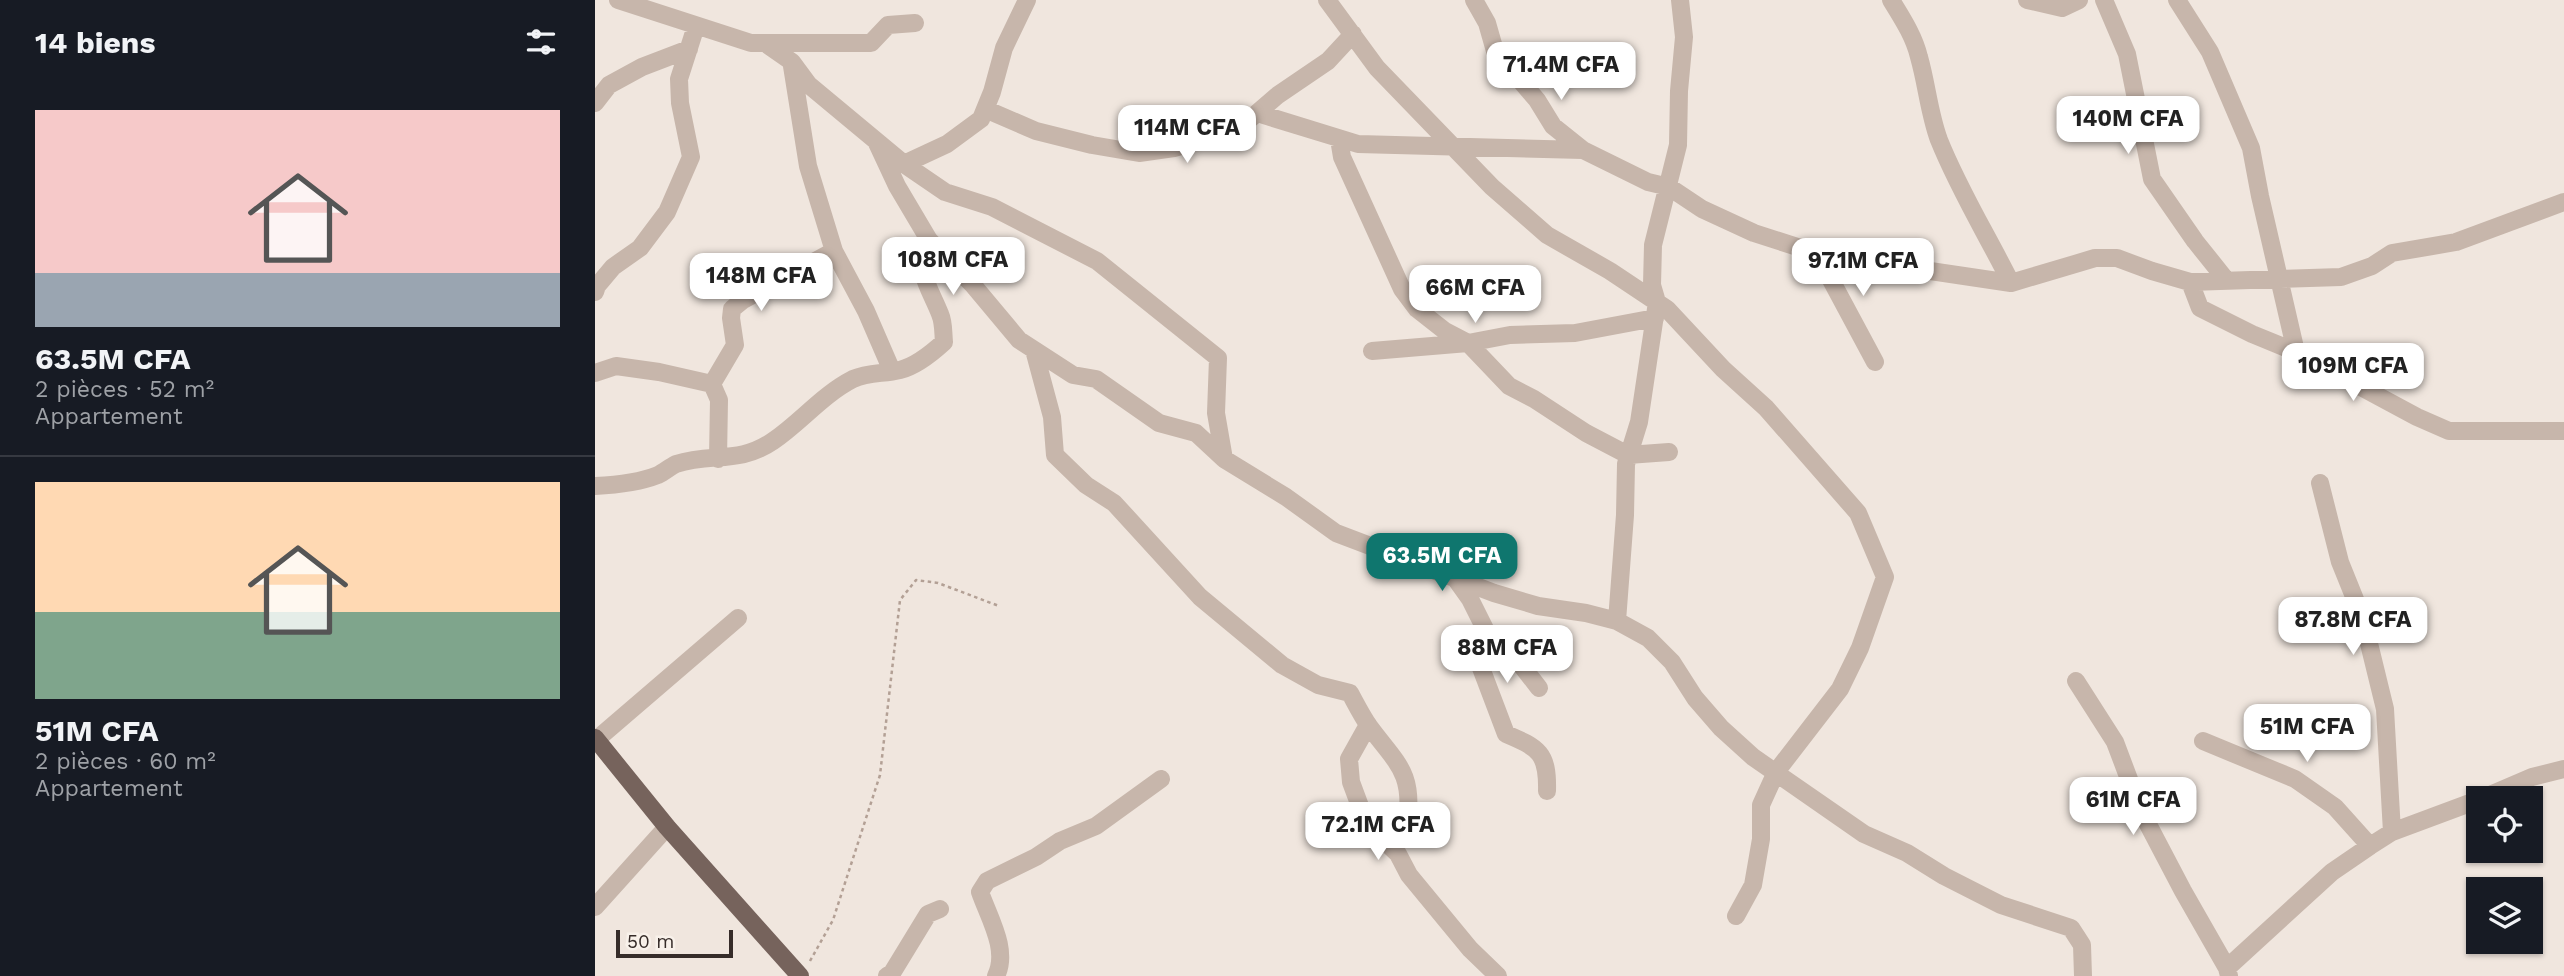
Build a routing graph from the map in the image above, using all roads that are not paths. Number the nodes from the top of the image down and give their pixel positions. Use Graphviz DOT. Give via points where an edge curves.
graph roads {
  1 [pos="618,0"];
  2 [pos="1027,0"];
  3 [pos="1327,0"];
  4 [pos="1474,0"];
  5 [pos="1680,0"];
  6 [pos="1891,0"];
  7 [pos="2027,0"];
  8 [pos="2079,0"];
  9 [pos="2104,0"];
  10 [pos="2177,0"];
  11 [pos="915,23"];
  12 [pos="696,26"];
  13 [pos="1353,34"];
  14 [pos="765,43"];
  15 [pos="689,49"];
  16 [pos="792,62"];
  17 [pos="595,103"];
  18 [pos="985,109"];
  19 [pos="1257,113"];
  20 [pos="1339,139"];
  21 [pos="876,141"];
  22 [pos="1452,146"];
  23 [pos="1583,150"];
  24 [pos="904,164"];
  25 [pos="1669,187"];
  26 [pos="2564,202"];
  27 [pos="929,240"];
  28 [pos="834,251"];
  29 [pos="1816,252"];
  30 [pos="2281,279"];
  31 [pos="2227,281"];
  32 [pos="2190,282"];
  33 [pos="2011,283"];
  34 [pos="595,292"];
  35 [pos="1656,310"];
  36 [pos="1468,343"];
  37 [pos="1034,350"];
  38 [pos="1372,351"];
  39 [pos="2296,352"];
  40 [pos="1875,362"];
  41 [pos="892,371"];
  42 [pos="595,373"];
  43 [pos="712,384"];
  44 [pos="2564,431"];
  45 [pos="1669,452"];
  46 [pos="1628,455"];
  47 [pos="718,458"];
  48 [pos="1224,459"];
  49 [pos="2320,483"];
  50 [pos="595,486"];
  51 [pos="1455,578"];
  52 [pos="738,618"];
  53 [pos="1617,621"];
  54 [pos="1489,637"];
  55 [pos="2076,681"];
  56 [pos="1539,688"];
  57 [pos="1369,725"];
  58 [pos="596,739"];
  59 [pos="2203,741"];
  60 [pos="2564,769"];
  61 [pos="1776,772"];
  62 [pos="1161,779"];
  63 [pos="2512,786"];
  64 [pos="1547,791"];
  65 [pos="2466,804"];
  66 [pos="1407,824"];
  67 [pos="667,827"];
  68 [pos="2392,832"];
  69 [pos="2370,846"];
  70 [pos="595,907"];
  71 [pos="940,909"];
  72 [pos="1736,916"];
  73 [pos="804,970"];
  74 [pos="2228,972"];
  75 [pos="887,976"];
  76 [pos="996,976"];
  77 [pos="1499,976"];
  78 [pos="2084,976"];
  1 -- 12 [label="street"];
  2 -- 18 [label="street" via="1004,48"];
  3 -- 13 [label="street"];
  4 -- 23 [label="street" via="1495,51 1553,126"];
  5 -- 25 [label="street" via="1684,37 1678,145"];
  6 -- 33 [label="street" via="1920,57 1938,137 1959,189"];
  7 -- 8 [label="street" via="2062,8"];
  9 -- 31 [label="street" via="2127,54 2152,179"];
  10 -- 30 [label="street" via="2210,52 2252,148"];
  11 -- 14 [label="street" via="888,25 870,43"];
  12 -- 14 [label="street"];
  12 -- 15 [label="street"];
  13 -- 19 [label="street" via="1328,61"];
  13 -- 22 [label="street" via="1377,68"];
  14 -- 16 [label="street"];
  15 -- 17 [label="street" via="609,85"];
  15 -- 34 [label="street" via="680,79 680,103 691,157 667,212 640,248 613,267"];
  16 -- 21 [label="street" via="809,85"];
  16 -- 28 [label="street" via="808,166"];
  18 -- 19 [label="street" via="1036,131 1139,153 1174,149 1215,136"];
  18 -- 24 [label="street" via="967,131"];
  19 -- 20 [label="street"];
  20 -- 22 [label="street" via="1385,146"];
  20 -- 36 [label="street" via="1342,157 1402,289 1417,309"];
  21 -- 24 [label="street"];
  21 -- 27 [label="street"];
  22 -- 23 [label="street"];
  22 -- 35 [label="street" via="1547,235 1610,271"];
  23 -- 25 [label="street" via="1648,182"];
  24 -- 48 [label="street" via="945,192 992,207 1097,261 1218,358 1216,413"];
  25 -- 29 [label="street" via="1702,209 1754,233"];
  25 -- 35 [label="street" via="1653,245"];
  26 -- 30 [label="street" via="2456,242 2392,253 2372,266 2341,276"];
  27 -- 37 [label="street" via="1019,340"];
  27 -- 41 [label="street" via="922,246 919,260 942,317 944,342 931,354"];
  28 -- 41 [label="street"];
  28 -- 43 [label="street" via="732,309 735,345"];
  29 -- 33 [label="street"];
  29 -- 40 [label="street"];
  30 -- 31 [label="street"];
  30 -- 39 [label="street"];
  31 -- 32 [label="street"];
  32 -- 33 [label="street" via="2117,258 2095,258"];
  32 -- 39 [label="street" via="2200,308"];
  35 -- 36 [label="street" via="1575,333 1510,335"];
  35 -- 46 [label="street" via="1639,422"];
  35 -- 61 [label="street" via="1667,309 1766,408 1859,513 1885,577 1840,689"];
  36 -- 38 [label="street"];
  36 -- 46 [label="street" via="1509,386"];
  37 -- 48 [label="street" via="1073,375 1096,379 1159,423 1196,433"];
  37 -- 57 [label="street" via="1050,407 1055,455 1086,485 1114,503 1200,597 1282,665 1318,685 1350,693"];
  39 -- 44 [label="street" via="2449,431"];
  41 -- 47 [label="street" via="854,379 748,455"];
  42 -- 43 [label="street" via="616,366"];
  43 -- 47 [label="street" via="719,400"];
  45 -- 46 [label="street"];
  46 -- 53 [label="street"];
  47 -- 50 [label="street" via="676,465 625,484"];
  48 -- 51 [label="street" via="1336,533"];
  49 -- 68 [label="street" via="2340,562 2363,619 2385,709"];
  51 -- 53 [label="street" via="1538,607"];
  51 -- 54 [label="street"];
  52 -- 58 [label="street"];
  53 -- 61 [label="street" via="1648,638 1672,662 1721,728"];
  54 -- 56 [label="street" via="1518,661"];
  54 -- 64 [label="street" via="1481,668 1488,689 1506,734 1542,755 1548,770"];
  55 -- 74 [label="street" via="2115,743 2141,811"];
  57 -- 66 [label="street" via="1404,774"];
  57 -- 77 [label="street" via="1349,760 1351,782 1364,817 1470,949"];
  58 -- 67 [label="main road"];
  59 -- 69 [label="street" via="2295,779 2335,807"];
  60 -- 63 [label="street"];
  61 -- 72 [label="street" via="1761,805 1753,885"];
  61 -- 78 [label="street" via="1864,834 2001,905 2071,928 2082,945"];
  62 -- 76 [label="street" via="1096,826 987,881 980,892 1001,951"];
  65 -- 68 [label="street"];
  67 -- 70 [label="street"];
  67 -- 73 [label="main road"];
  68 -- 69 [label="street"];
  69 -- 74 [label="street" via="2332,872"];
  71 -- 75 [label="street" via="928,914"];
}
